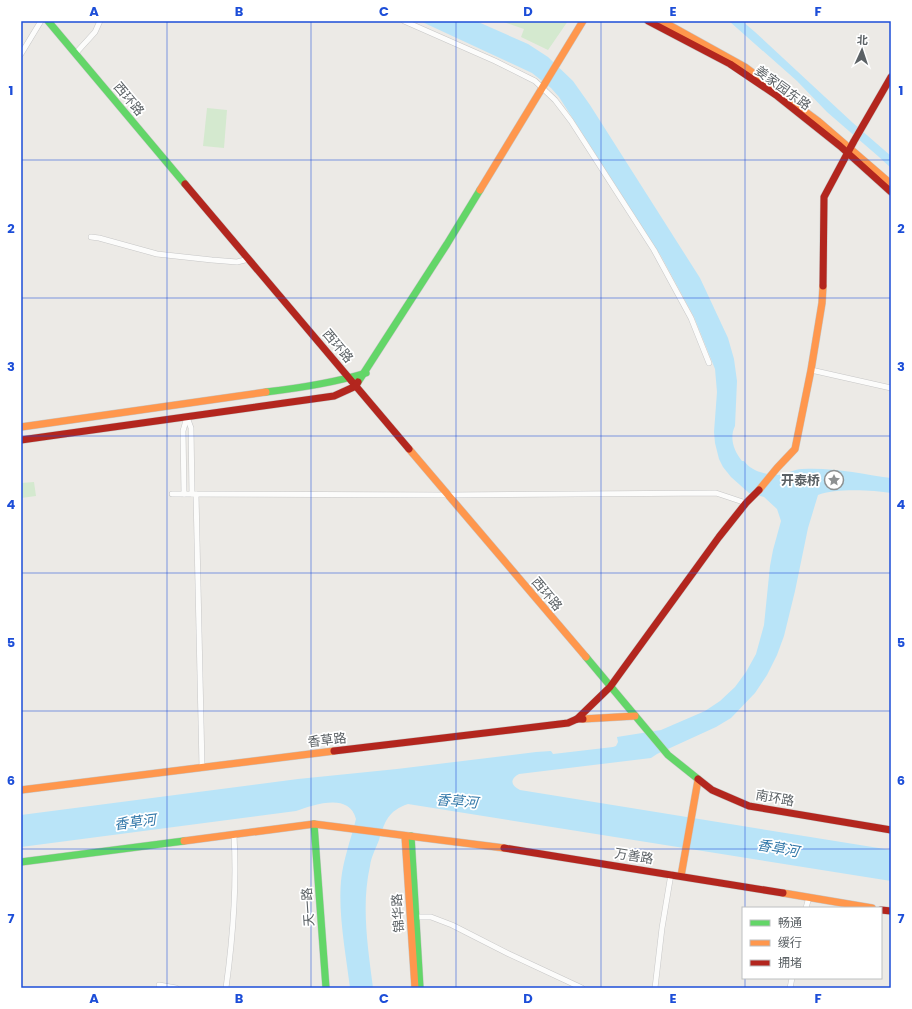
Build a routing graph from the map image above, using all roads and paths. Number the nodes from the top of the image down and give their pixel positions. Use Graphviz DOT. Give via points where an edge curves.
graph roads {
  1 [pos="40,21"];
  2 [pos="48,21"];
  3 [pos="100,21"];
  4 [pos="404,21"];
  5 [pos="583,21"];
  6 [pos="648,21"];
  7 [pos="662,21"];
  8 [pos="21,54"];
  9 [pos="76,54"];
  10 [pos="891,77"];
  11 [pos="544,86"];
  12 [pos="849,150"];
  13 [pos="891,184"];
  14 [pos="891,192"];
  15 [pos="91,237"];
  16 [pos="249,259"];
  17 [pos="709,363"];
  18 [pos="811,370"];
  19 [pos="366,373"];
  20 [pos="349,378"];
  21 [pos="356,386"];
  22 [pos="891,388"];
  23 [pos="186,404"];
  24 [pos="187,417"];
  25 [pos="21,427"];
  26 [pos="21,440"];
  27 [pos="172,494"];
  28 [pos="184,494"];
  29 [pos="194,494"];
  30 [pos="448,495"];
  31 [pos="746,502"];
  32 [pos="610,687"];
  33 [pos="635,716"];
  34 [pos="577,719"];
  35 [pos="202,767"];
  36 [pos="698,780"];
  37 [pos="21,790"];
  38 [pos="314,824"];
  39 [pos="891,830"];
  40 [pos="234,835"];
  41 [pos="408,836"];
  42 [pos="21,862"];
  43 [pos="671,874"];
  44 [pos="681,876"];
  45 [pos="809,897"];
  46 [pos="806,907"];
  47 [pos="866,907"];
  48 [pos="413,917"];
  49 [pos="159,985"];
  50 [pos="176,988"];
  51 [pos="226,988"];
  52 [pos="326,988"];
  53 [pos="415,988"];
  54 [pos="420,988"];
  55 [pos="582,988"];
  56 [pos="655,988"];
  1 -- 8 [label="street"];
  2 -- 9 [label="street, 西环路"];
  3 -- 9 [label="street"];
  4 -- 11 [label="street" via="495,61"];
  5 -- 11 [label="street"];
  6 -- 12 [label="street, 姜家园东路" via="730,64"];
  7 -- 12 [label="street, 姜家园东路" via="745,67 818,121"];
  9 -- 16 [label="street, 西环路"];
  10 -- 12 [label="street"];
  11 -- 17 [label="street" via="571,121 654,250 691,318"];
  11 -- 19 [label="street"];
  12 -- 13 [label="street, 姜家园东路"];
  12 -- 14 [label="street, 姜家园东路"];
  12 -- 18 [label="street" via="824,197 822,303"];
  15 -- 16 [label="street" via="157,254 237,262"];
  16 -- 20 [label="street, 西环路"];
  18 -- 22 [label="street"];
  18 -- 31 [label="street" via="795,449"];
  19 -- 20 [label="street"];
  19 -- 21 [label="street"];
  20 -- 21 [label="street, 西环路"];
  20 -- 23 [label="street"];
  21 -- 24 [label="street" via="334,396"];
  21 -- 30 [label="street, 西环路"];
  23 -- 24 [label="street"];
  23 -- 25 [label="street"];
  24 -- 26 [label="street"];
  24 -- 28 [label="street" via="183,431"];
  24 -- 29 [label="street" via="191,428"];
  27 -- 28 [label="street"];
  28 -- 29 [label="street"];
  29 -- 30 [label="street"];
  29 -- 35 [label="street"];
  30 -- 31 [label="street" via="716,493"];
  30 -- 32 [label="street, 西环路"];
  31 -- 32 [label="street"];
  32 -- 33 [label="street"];
  32 -- 34 [label="street"];
  33 -- 34 [label="street, 香草路"];
  33 -- 36 [label="street, 南环路" via="668,755"];
  34 -- 35 [label="street, 香草路" via="568,723"];
  35 -- 37 [label="street, 香草路"];
  36 -- 39 [label="street, 南环路" via="712,790 749,806"];
  36 -- 44 [label="street"];
  38 -- 40 [label="street, 万善路"];
  38 -- 41 [label="street, 万善路"];
  38 -- 52 [label="street, 天一路"];
  40 -- 42 [label="street, 万善路"];
  40 -- 51 [label="street" via="235,884"];
  41 -- 43 [label="street, 万善路" via="482,844"];
  41 -- 48 [label="street, 锦华路"];
  43 -- 44 [label="street, 万善路"];
  43 -- 56 [label="street"];
  44 -- 45 [label="street, 万善路"];
  45 -- 46 [label="street"];
  45 -- 47 [label="street, 万善路"];
  48 -- 53 [label="street, 锦华路"];
  48 -- 54 [label="street, 锦华路"];
  48 -- 55 [label="street" via="431,917 452,925"];
  49 -- 50 [label="street"];
}
